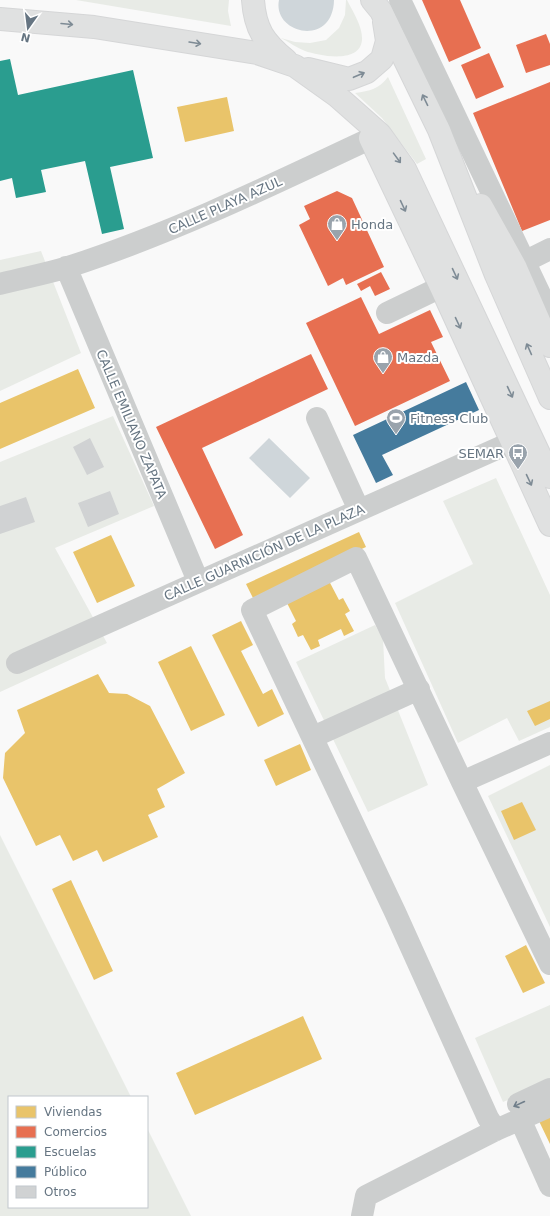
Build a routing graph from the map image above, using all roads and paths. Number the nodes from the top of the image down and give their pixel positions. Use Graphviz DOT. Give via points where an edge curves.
graph roads {
  1 [pos="253,0"];
  2 [pos="382,3"];
  3 [pos="0,19"];
  4 [pos="295,66"];
  5 [pos="376,137"];
  6 [pos="550,249"];
  7 [pos="66,267"];
  8 [pos="512,268"];
  9 [pos="0,284"];
  10 [pos="441,287"];
  11 [pos="387,313"];
  12 [pos="550,315"];
  13 [pos="550,346"];
  14 [pos="550,398"];
  15 [pos="317,418"];
  16 [pos="512,442"];
  17 [pos="550,477"];
  18 [pos="359,510"];
  19 [pos="550,525"];
  20 [pos="198,581"];
  21 [pos="17,662"];
  22 [pos="419,689"];
  23 [pos="313,737"];
  24 [pos="550,743"];
  25 [pos="462,782"];
  26 [pos="550,964"];
  27 [pos="550,1089"];
  28 [pos="550,1106"];
  29 [pos="520,1119"];
  30 [pos="492,1124"];
  31 [pos="550,1186"];
  32 [pos="362,1216"];
  1 -- 4 [label="main road" via="258,26 266,41"];
  4 -- 2 [label="main road, one-way" via="350,79 367,72 382,59 387,42"];
  2 -- 8 [label="street"];
  8 -- 2 [label="main road, one-way" via="439,130"];
  3 -- 4 [label="main road, one-way" via="94,27 257,53"];
  4 -- 5 [label="main road"];
  5 -- 7 [label="street, CALLE PLAYA AZUL" via="182,225"];
  5 -- 10 [label="main road, one-way"];
  5 -- 17 [label="main road, one-way" via="405,169"];
  6 -- 8 [label="street"];
  7 -- 9 [label="street, CALLE PLAYA AZUL"];
  7 -- 20 [label="street, CALLE EMILIANO ZAPATA"];
  8 -- 12 [label="street"];
  8 -- 13 [label="main road"];
  14 -- 8 [label="main road, one-way"];
  10 -- 11 [label="street"];
  10 -- 16 [label="main road, one-way"];
  15 -- 18 [label="street"];
  16 -- 18 [label="street, CALLE GUARNICIÓN DE LA PLAZA"];
  16 -- 19 [label="main road, one-way"];
  18 -- 20 [label="street, CALLE GUARNICIÓN DE LA PLAZA"];
  20 -- 21 [label="street, CALLE GUARNICIÓN DE LA PLAZA"];
  22 -- 23 [label="street"];
  22 -- 23 [label="street" via="356,558 252,610"];
  22 -- 25 [label="street"];
  23 -- 30 [label="street"];
  24 -- 25 [label="street"];
  25 -- 26 [label="street"];
  27 -- 30 [label="street, one-way"];
  28 -- 29 [label="street"];
  29 -- 30 [label="street"];
  29 -- 31 [label="street"];
  30 -- 32 [label="street" via="366,1196"];
}
